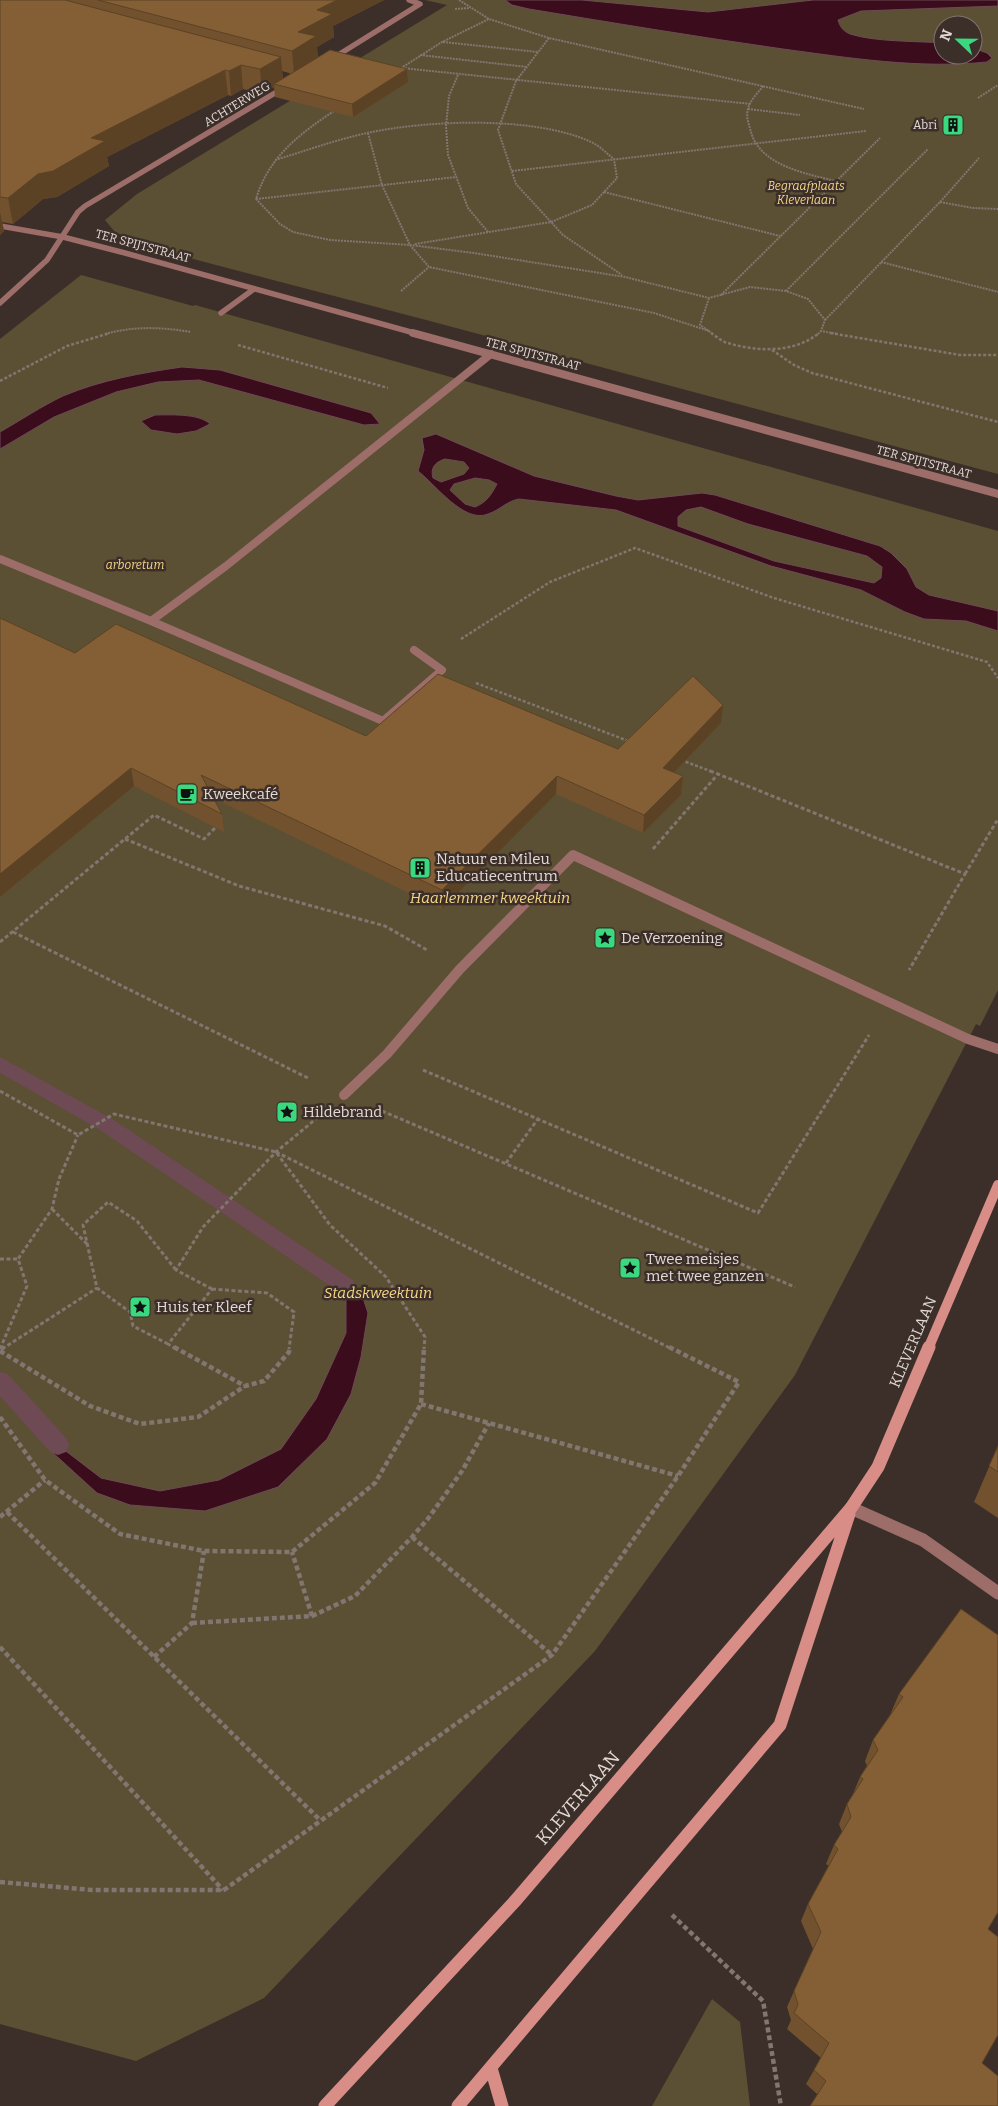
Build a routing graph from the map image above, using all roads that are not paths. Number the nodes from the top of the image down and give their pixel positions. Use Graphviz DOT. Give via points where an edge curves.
graph roads {
  1 [pos="409,0"];
  2 [pos="321,66"];
  3 [pos="288,85"];
  4 [pos="0,226"];
  5 [pos="63,237"];
  6 [pos="254,288"];
  7 [pos="0,303"];
  8 [pos="221,313"];
  9 [pos="491,354"];
  10 [pos="998,494"];
  11 [pos="0,559"];
  12 [pos="151,621"];
  13 [pos="414,650"];
  14 [pos="998,1049"];
  15 [pos="344,1095"];
  16 [pos="998,1185"];
  17 [pos="851,1508"];
  18 [pos="998,1593"];
  19 [pos="491,2068"];
  20 [pos="326,2106"];
  21 [pos="458,2106"];
  22 [pos="502,2106"];
  1 -- 2 [label="street" via="420,4"];
  3 -- 5 [label="street, ACHTERWEG" via="85,206"];
  4 -- 5 [label="street, TER SPIJTSTRAAT"];
  5 -- 6 [label="street, TER SPIJTSTRAAT"];
  5 -- 7 [label="street, ACHTERWEG" via="40,268"];
  6 -- 8 [label="street"];
  6 -- 9 [label="street, TER SPIJTSTRAAT"];
  9 -- 10 [label="street, TER SPIJTSTRAAT"];
  9 -- 12 [label="street" via="226,566"];
  11 -- 12 [label="street"];
  12 -- 13 [label="street" via="383,721 442,670"];
  14 -- 15 [label="street" via="968,1039 573,855 460,969 387,1054"];
  16 -- 17 [label="main road, KLEVERLAAN" via="878,1467"];
  17 -- 18 [label="street" via="923,1540"];
  17 -- 19 [label="main road, KLEVERLAAN" via="780,1725"];
  17 -- 20 [label="main road, KLEVERLAAN" via="516,1900"];
  19 -- 21 [label="main road, KLEVERLAAN"];
  19 -- 22 [label="main road"];
}
